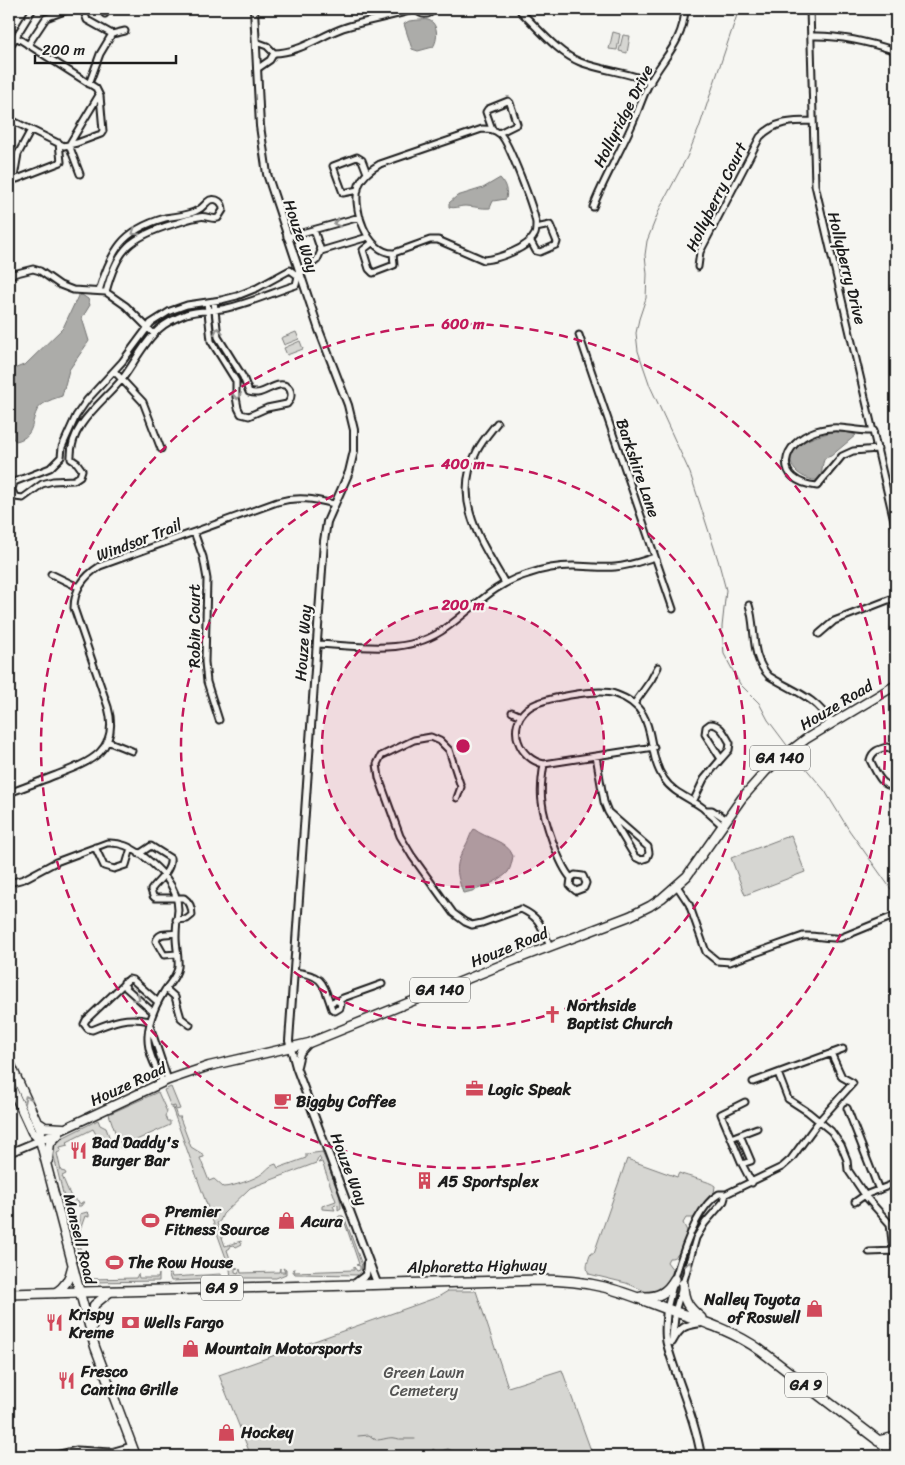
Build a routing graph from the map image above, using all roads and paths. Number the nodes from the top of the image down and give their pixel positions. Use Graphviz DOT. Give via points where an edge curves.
graph roads {
  1 [pos="33,9"];
  2 [pos="70,9"];
  3 [pos="83,9"];
  4 [pos="254,9"];
  5 [pos="416,9"];
  6 [pos="434,9"];
  7 [pos="685,9"];
  8 [pos="810,9"];
  9 [pos="521,12"];
  10 [pos="125,31"];
  11 [pos="112,34"];
  12 [pos="16,36"];
  13 [pos="811,36"];
  14 [pos="256,42"];
  15 [pos="28,45"];
  16 [pos="9,48"];
  17 [pos="896,51"];
  18 [pos="274,53"];
  19 [pos="257,69"];
  20 [pos="651,82"];
  21 [pos="89,84"];
  22 [pos="99,94"];
  23 [pos="9,119"];
  24 [pos="813,121"];
  25 [pos="492,129"];
  26 [pos="31,130"];
  27 [pos="499,133"];
  28 [pos="59,143"];
  29 [pos="69,145"];
  30 [pos="368,173"];
  31 [pos="80,174"];
  32 [pos="358,190"];
  33 [pos="593,207"];
  34 [pos="198,214"];
  35 [pos="360,217"];
  36 [pos="149,224"];
  37 [pos="536,228"];
  38 [pos="152,230"];
  39 [pos="314,230"];
  40 [pos="287,237"];
  41 [pos="368,237"];
  42 [pos="530,240"];
  43 [pos="372,243"];
  44 [pos="322,251"];
  45 [pos="393,253"];
  46 [pos="698,267"];
  47 [pos="10,275"];
  48 [pos="299,275"];
  49 [pos="257,288"];
  50 [pos="99,291"];
  51 [pos="106,292"];
  52 [pos="260,297"];
  53 [pos="214,301"];
  54 [pos="207,302"];
  55 [pos="215,310"];
  56 [pos="170,311"];
  57 [pos="208,311"];
  58 [pos="175,320"];
  59 [pos="147,328"];
  60 [pos="154,334"];
  61 [pos="579,336"];
  62 [pos="225,349"];
  63 [pos="218,354"];
  64 [pos="114,371"];
  65 [pos="122,379"];
  66 [pos="497,423"];
  67 [pos="874,431"];
  68 [pos="64,441"];
  69 [pos="73,444"];
  70 [pos="162,449"];
  71 [pos="878,449"];
  72 [pos="334,504"];
  73 [pos="896,529"];
  74 [pos="194,532"];
  75 [pos="656,557"];
  76 [pos="51,574"];
  77 [pos="505,583"];
  78 [pos="78,587"];
  79 [pos="896,597"];
  80 [pos="749,605"];
  81 [pos="673,609"];
  82 [pos="820,634"];
  83 [pos="317,644"];
  84 [pos="658,667"];
  85 [pos="896,686"];
  86 [pos="634,704"];
  87 [pos="512,712"];
  88 [pos="521,716"];
  89 [pos="219,720"];
  90 [pos="831,723"];
  91 [pos="107,741"];
  92 [pos="654,747"];
  93 [pos="132,751"];
  94 [pos="596,756"];
  95 [pos="896,758"];
  96 [pos="721,759"];
  97 [pos="544,764"];
  98 [pos="896,786"];
  99 [pos="9,793"];
  100 [pos="457,798"];
  101 [pos="693,802"];
  102 [pos="608,812"];
  103 [pos="725,823"];
  104 [pos="96,847"];
  105 [pos="131,848"];
  106 [pos="139,854"];
  107 [pos="164,874"];
  108 [pos="571,878"];
  109 [pos="9,883"];
  110 [pos="677,886"];
  111 [pos="176,899"];
  112 [pos="896,916"];
  113 [pos="176,920"];
  114 [pos="176,933"];
  115 [pos="550,946"];
  116 [pos="177,954"];
  117 [pos="294,972"];
  118 [pos="124,982"];
  119 [pos="382,984"];
  120 [pos="166,989"];
  121 [pos="338,1001"];
  122 [pos="158,1002"];
  123 [pos="331,1003"];
  124 [pos="153,1012"];
  125 [pos="150,1023"];
  126 [pos="190,1025"];
  127 [pos="308,1044"];
  128 [pos="290,1049"];
  129 [pos="843,1049"];
  130 [pos="831,1053"];
  131 [pos="9,1062"];
  132 [pos="296,1067"];
  133 [pos="778,1073"];
  134 [pos="165,1081"];
  135 [pos="9,1082"];
  136 [pos="754,1082"];
  137 [pos="745,1102"];
  138 [pos="847,1108"];
  139 [pos="819,1121"];
  140 [pos="38,1122"];
  141 [pos="65,1128"];
  142 [pos="757,1128"];
  143 [pos="740,1135"];
  144 [pos="731,1138"];
  145 [pos="40,1140"];
  146 [pos="9,1153"];
  147 [pos="742,1164"];
  148 [pos="47,1165"];
  149 [pos="752,1183"];
  150 [pos="896,1183"];
  151 [pos="879,1190"];
  152 [pos="726,1194"];
  153 [pos="865,1195"];
  154 [pos="855,1202"];
  155 [pos="365,1250"];
  156 [pos="895,1250"];
  157 [pos="869,1252"];
  158 [pos="72,1264"];
  159 [pos="679,1281"];
  160 [pos="377,1283"];
  161 [pos="354,1284"];
  162 [pos="80,1292"];
  163 [pos="110,1292"];
  164 [pos="9,1294"];
  165 [pos="55,1294"];
  166 [pos="628,1295"];
  167 [pos="671,1310"];
  168 [pos="707,1323"];
  169 [pos="91,1335"];
  170 [pos="672,1342"];
  171 [pos="670,1350"];
  172 [pos="896,1436"];
  173 [pos="878,1441"];
  174 [pos="132,1446"];
  175 [pos="896,1454"];
  176 [pos="52,1456"];
  177 [pos="136,1456"];
  178 [pos="701,1456"];
  1 -- 12 [label="street"];
  2 -- 15 [label="street" via="46,18"];
  3 -- 11 [label="street" via="88,20"];
  4 -- 14 [label="street, Houze Way"];
  5 -- 6 [label="street" via="424,14"];
  5 -- 18 [label="street" via="345,27 286,53"];
  7 -- 20 [label="street, Hollyridge Drive" via="676,43"];
  8 -- 13 [label="street, Hollyberry Drive"];
  9 -- 20 [label="street" via="574,59"];
  10 -- 11 [label="street"];
  11 -- 21 [label="street" via="100,54"];
  12 -- 15 [label="street"];
  12 -- 16 [label="street"];
  13 -- 17 [label="street" via="846,38"];
  13 -- 24 [label="street, Hollyberry Drive"];
  14 -- 18 [label="street"];
  14 -- 19 [label="street, Houze Way"];
  15 -- 21 [label="street"];
  18 -- 19 [label="street"];
  19 -- 40 [label="street, Houze Way" via="262,151"];
  20 -- 33 [label="street, Hollyridge Drive"];
  21 -- 22 [label="street"];
  22 -- 29 [label="street"];
  22 -- 29 [label="street" via="101,134"];
  23 -- 26 [label="street"];
  24 -- 46 [label="street, Hollyberry Court" via="782,123 760,137 700,252"];
  24 -- 67 [label="street, Hollyberry Drive" via="818,201"];
  25 -- 27 [label="street"];
  25 -- 27 [label="street" via="486,112 508,101 516,124"];
  25 -- 30 [label="street" via="482,129 380,164"];
  26 -- 28 [label="street"];
  26 -- 28 [label="street" via="18,154 14,177 60,162"];
  27 -- 37 [label="street" via="506,140 524,186"];
  28 -- 29 [label="street"];
  29 -- 31 [label="street"];
  30 -- 32 [label="street"];
  30 -- 32 [label="street" via="357,156 333,166 343,193"];
  32 -- 35 [label="street"];
  34 -- 34 [label="street" via="218,218 223,207 213,199"];
  34 -- 36 [label="street"];
  34 -- 38 [label="street"];
  35 -- 39 [label="street, one-way"];
  35 -- 41 [label="street"];
  36 -- 38 [label="street"];
  36 -- 50 [label="street, one-way" via="132,233 114,251"];
  37 -- 42 [label="street"];
  37 -- 42 [label="street" via="550,225 556,246 540,252"];
  38 -- 51 [label="street" via="129,245 116,261"];
  39 -- 40 [label="street"];
  39 -- 44 [label="street"];
  40 -- 48 [label="street, Houze Way"];
  41 -- 43 [label="street"];
  41 -- 44 [label="street"];
  42 -- 45 [label="street" via="524,246 491,259 478,258 438,240"];
  43 -- 45 [label="street"];
  43 -- 45 [label="street" via="363,250 373,273 394,265"];
  44 -- 48 [label="street" via="317,260"];
  47 -- 50 [label="street" via="33,269 73,290"];
  48 -- 49 [label="street" via="290,270"];
  48 -- 52 [label="street" via="296,285"];
  48 -- 72 [label="street, Houze Way" via="352,419 352,461"];
  49 -- 52 [label="street"];
  49 -- 53 [label="street"];
  50 -- 51 [label="street"];
  51 -- 59 [label="street" via="126,306"];
  52 -- 55 [label="street"];
  53 -- 54 [label="street"];
  53 -- 55 [label="street"];
  54 -- 56 [label="street"];
  54 -- 57 [label="street"];
  55 -- 57 [label="street"];
  62 -- 55 [label="street, one-way" via="218,337"];
  56 -- 58 [label="street"];
  56 -- 59 [label="street"];
  57 -- 58 [label="street" via="187,314"];
  57 -- 63 [label="street" via="211,341"];
  58 -- 60 [label="street"];
  59 -- 60 [label="street"];
  59 -- 64 [label="street"];
  60 -- 65 [label="street"];
  61 -- 75 [label="street, Barkshire Lane"];
  62 -- 63 [label="street"];
  63 -- 62 [label="street, one-way" via="236,382 241,414 249,416 290,401 292,394 284,385 258,394 249,392"];
  64 -- 65 [label="street"];
  64 -- 68 [label="street" via="87,400"];
  65 -- 69 [label="street" via="84,420"];
  65 -- 70 [label="street" via="143,402"];
  66 -- 77 [label="street" via="477,451 467,496 476,532"];
  67 -- 71 [label="street, Hollyberry Drive"];
  67 -- 71 [label="street" via="838,426 816,431 792,447 786,466 791,475 806,485 817,486 842,456 853,451"];
  68 -- 69 [label="street"];
  68 -- 69 [label="street" via="61,457 50,468 14,482 12,490 15,497 23,498 42,484 74,480 80,476 82,470 71,459"];
  71 -- 73 [label="street, Hollyberry Drive"];
  72 -- 74 [label="street, Windsor Trail" via="307,498 287,499"];
  72 -- 83 [label="street, Houze Way" via="324,541"];
  74 -- 78 [label="street, Windsor Trail" via="100,566"];
  74 -- 89 [label="street, Robin Court" via="207,579 207,682"];
  75 -- 77 [label="street" via="617,567 550,568"];
  75 -- 81 [label="street, Barkshire Lane"];
  76 -- 78 [label="street"];
  77 -- 83 [label="street" via="445,630 418,643 384,648"];
  78 -- 91 [label="street" via="75,615 110,714 111,728"];
  79 -- 82 [label="street" via="834,622"];
  80 -- 90 [label="street" via="755,650 763,670 802,693 824,711"];
  83 -- 117 [label="street, Houze Way"];
  84 -- 86 [label="street"];
  85 -- 90 [label="main road, Houze Road / GA 140"];
  86 -- 88 [label="street" via="614,693 593,692 537,703"];
  86 -- 92 [label="street" via="646,720"];
  87 -- 88 [label="street"];
  88 -- 97 [label="street" via="516,731 519,746 529,758"];
  90 -- 103 [label="main road, Houze Road / GA 140" via="790,750 766,771"];
  91 -- 93 [label="street"];
  91 -- 99 [label="street" via="98,755 85,764"];
  92 -- 94 [label="street"];
  92 -- 101 [label="street" via="664,780"];
  94 -- 97 [label="street"];
  94 -- 102 [label="street"];
  95 -- 98 [label="street" via="893,750 887,747 870,756 882,782"];
  96 -- 96 [label="street" via="730,744 719,726 710,724 706,734"];
  96 -- 101 [label="street" via="704,779"];
  97 -- 108 [label="street" via="541,779 544,816 566,873"];
  100 -- 115 [label="street" via="461,787 448,750 440,740 431,737 414,740 381,756 377,764 400,836 453,913 472,925 521,909 539,920"];
  101 -- 103 [label="street"];
  102 -- 102 [label="street" via="635,857 647,858 648,847"];
  103 -- 110 [label="main road, Houze Road / GA 140"];
  104 -- 105 [label="street" via="114,843"];
  104 -- 105 [label="street" via="104,866 114,869 126,865"];
  104 -- 109 [label="street"];
  105 -- 106 [label="street"];
  106 -- 107 [label="street"];
  106 -- 107 [label="street" via="151,846 168,856 170,866"];
  107 -- 111 [label="street"];
  107 -- 111 [label="street" via="151,890 153,896"];
  110 -- 112 [label="street" via="688,904 706,952 721,962 730,962 803,936 840,938"];
  110 -- 115 [label="main road, Houze Road / GA 140" via="630,916"];
  111 -- 113 [label="street"];
  111 -- 113 [label="street" via="188,900 192,912 187,919"];
  113 -- 114 [label="street"];
  114 -- 116 [label="street"];
  114 -- 116 [label="street" via="160,934 156,941 164,955"];
  115 -- 127 [label="main road, Houze Road / GA 140"];
  116 -- 120 [label="street" via="177,970"];
  117 -- 123 [label="street" via="315,976 324,986"];
  117 -- 128 [label="street, Houze Way"];
  118 -- 122 [label="street" via="134,980"];
  118 -- 124 [label="street, one-way" via="126,988"];
  118 -- 125 [label="street" via="86,1020 85,1027 92,1030 127,1018"];
  119 -- 121 [label="street"];
  120 -- 122 [label="street"];
  120 -- 126 [label="street" via="175,997 182,1018"];
  121 -- 123 [label="street"];
  121 -- 123 [label="street" via="341,1006 337,1011 332,1009"];
  122 -- 124 [label="street"];
  124 -- 125 [label="street"];
  125 -- 134 [label="street"];
  127 -- 128 [label="main road, Houze Road / GA 140"];
  127 -- 132 [label="street" via="300,1052"];
  128 -- 132 [label="street, Houze Way"];
  128 -- 134 [label="main road, Houze Road / GA 140" via="209,1066"];
  129 -- 130 [label="street"];
  130 -- 133 [label="street"];
  130 -- 139 [label="street" via="842,1076 853,1083"];
  140 -- 131 [label="main road, Mansell Road, one-way"];
  132 -- 155 [label="street, Houze Way"];
  133 -- 136 [label="street"];
  133 -- 139 [label="street" via="788,1098"];
  134 -- 141 [label="main road, Houze Road / GA 140"];
  135 -- 145 [label="main road, Mansell Road" via="32,1132"];
  137 -- 144 [label="street" via="721,1114"];
  138 -- 151 [label="street"];
  139 -- 149 [label="street" via="791,1159"];
  139 -- 153 [label="street" via="841,1145 848,1170"];
  140 -- 141 [label="main road" via="45,1127"];
  140 -- 145 [label="main road, Mansell Road"];
  141 -- 145 [label="main road, Houze Road / GA 140"];
  141 -- 148 [label="main road" via="50,1143"];
  142 -- 143 [label="street"];
  143 -- 144 [label="street"];
  143 -- 147 [label="street" via="751,1161"];
  144 -- 147 [label="street"];
  145 -- 146 [label="street, Houze Road"];
  145 -- 148 [label="main road, Mansell Road"];
  147 -- 149 [label="street"];
  148 -- 158 [label="main road, Mansell Road"];
  149 -- 152 [label="street"];
  150 -- 151 [label="street"];
  151 -- 153 [label="street"];
  159 -- 152 [label="street, one-way" via="696,1238"];
  152 -- 159 [label="street" via="715,1196 698,1218 690,1235"];
  153 -- 154 [label="street"];
  153 -- 156 [label="street" via="890,1224"];
  155 -- 160 [label="street, Houze Way"];
  155 -- 161 [label="street" via="368,1272"];
  156 -- 157 [label="street"];
  158 -- 162 [label="main road, Mansell Road"];
  158 -- 165 [label="main road" via="70,1276"];
  159 -- 166 [label="highway" via="660,1296"];
  159 -- 167 [label="street"];
  159 -- 167 [label="street"];
  159 -- 168 [label="highway" via="687,1306"];
  160 -- 161 [label="highway, Alpharetta Highway / GA 9"];
  160 -- 166 [label="highway, Alpharetta Highway / GA 9" via="563,1280"];
  161 -- 163 [label="highway, Alpharetta Highway / GA 9"];
  162 -- 163 [label="highway, Alpharetta Highway / GA 9"];
  162 -- 165 [label="highway, Alpharetta Highway / GA 9"];
  162 -- 169 [label="main road, Mansell Road"];
  163 -- 169 [label="main road" via="94,1305"];
  164 -- 165 [label="highway, Alpharetta Highway / GA 9"];
  166 -- 167 [label="highway, Alpharetta Highway / GA 9"];
  167 -- 168 [label="highway, Alpharetta Highway / GA 9"];
  167 -- 170 [label="street"];
  167 -- 171 [label="street" via="666,1336"];
  168 -- 170 [label="street" via="684,1326"];
  168 -- 173 [label="highway, Alpharetta Highway / GA 9" via="733,1333 760,1350"];
  169 -- 174 [label="main road, Mansell Road"];
  170 -- 171 [label="street"];
  171 -- 178 [label="street"];
  172 -- 173 [label="highway"];
  173 -- 175 [label="highway, Alpharetta Highway / GA 9"];
  174 -- 176 [label="street" via="111,1452 77,1450"];
  174 -- 177 [label="main road, Mansell Road"];
}
